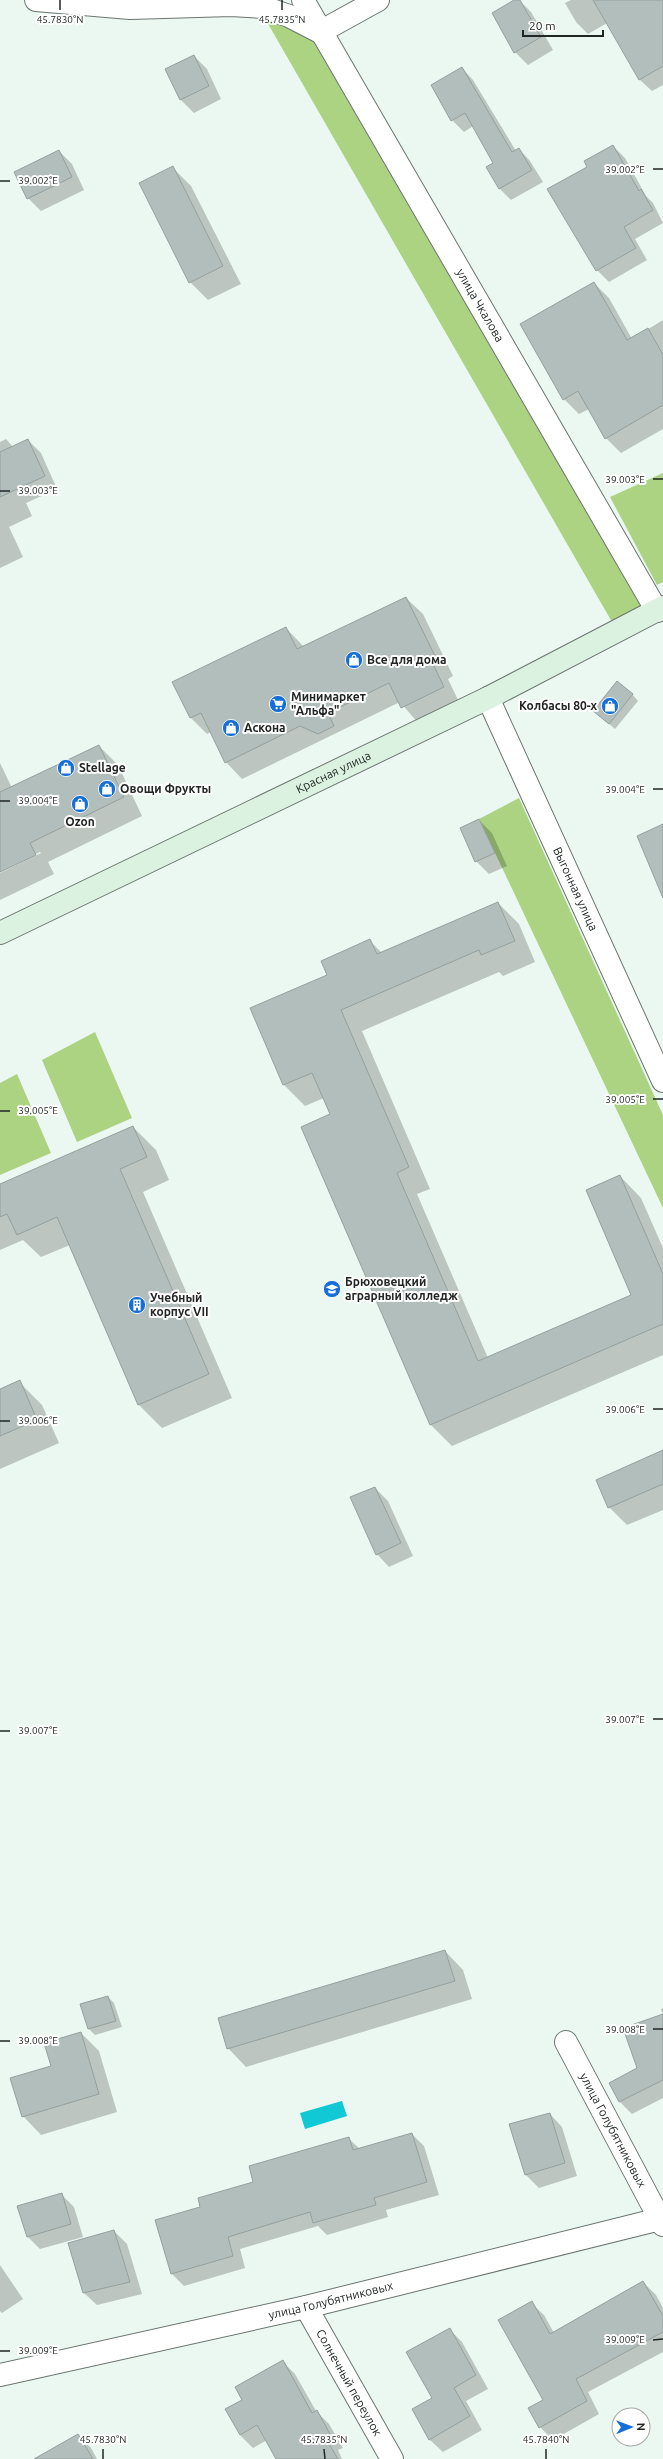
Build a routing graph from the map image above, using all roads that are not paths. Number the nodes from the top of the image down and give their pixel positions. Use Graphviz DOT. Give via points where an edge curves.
graph roads {
  1 [pos="36,0"];
  2 [pos="304,0"];
  3 [pos="378,0"];
  4 [pos="320,32"];
  5 [pos="660,609"];
  6 [pos="488,698"];
  7 [pos="0,932"];
  8 [pos="663,1081"];
  9 [pos="566,2042"];
  10 [pos="661,2222"];
  11 [pos="306,2306"];
  12 [pos="0,2375"];
  13 [pos="392,2459"];
  1 -- 4 [label="street" via="130,8 231,5 263,8 289,16"];
  2 -- 4 [label="street, улица Чкалова"];
  3 -- 4 [label="street"];
  4 -- 5 [label="street, улица Чкалова"];
  5 -- 6 [label="street, Красная улица"];
  6 -- 7 [label="street, Красная улица"];
  6 -- 8 [label="street, Выгонная улица"];
  9 -- 10 [label="street, улица Голубятниковых"];
  10 -- 11 [label="street, улица Голубятниковых"];
  11 -- 12 [label="street, улица Голубятниковых"];
  11 -- 13 [label="street, Солнечный переулок"];
}
